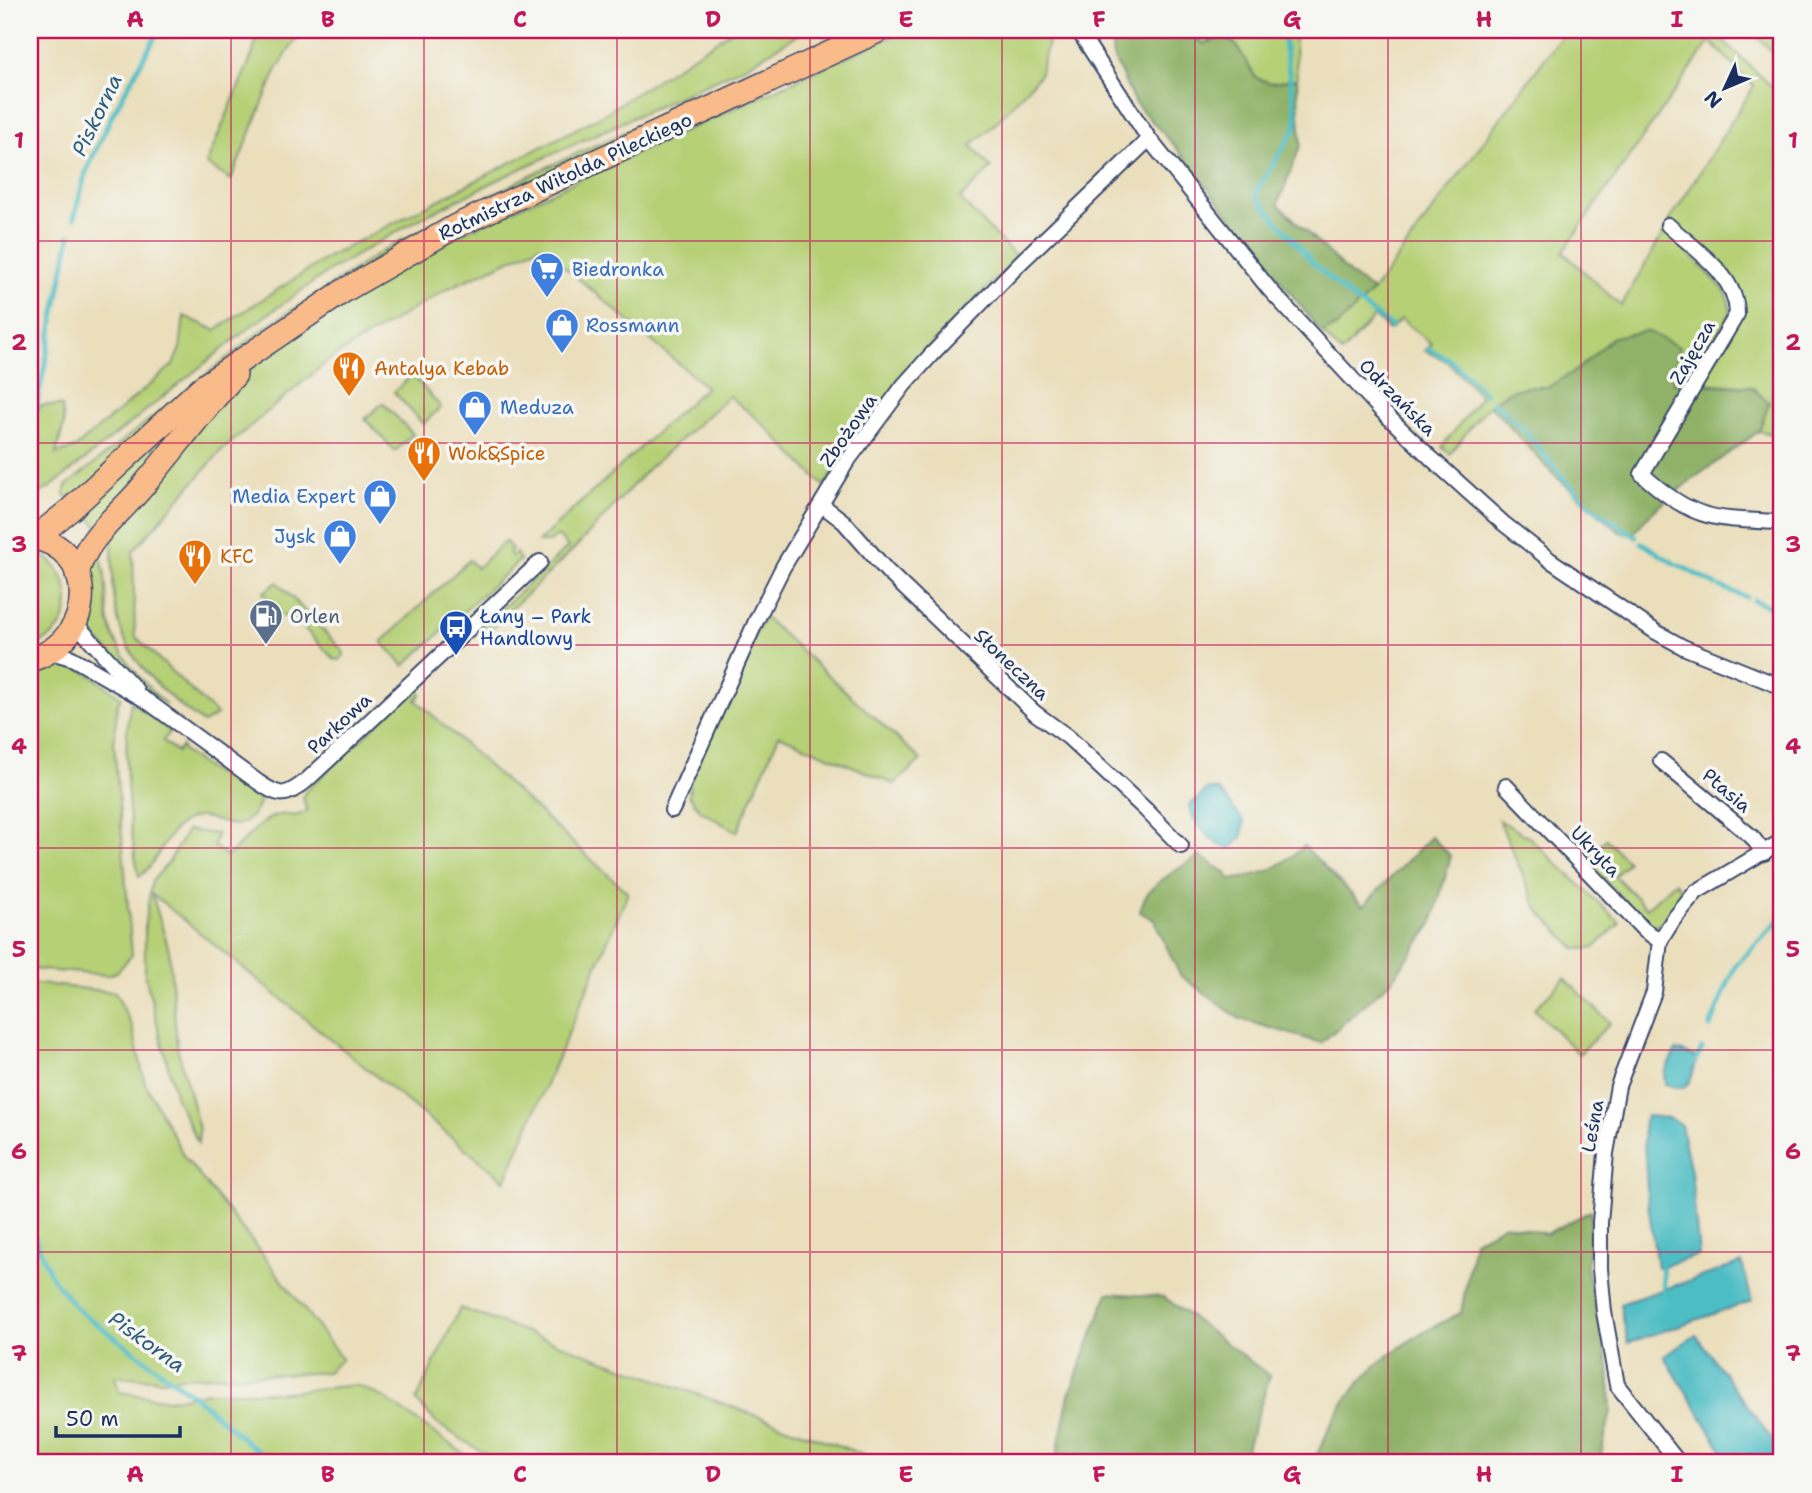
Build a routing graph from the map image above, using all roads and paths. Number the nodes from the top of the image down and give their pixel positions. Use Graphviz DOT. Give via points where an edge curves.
graph roads {
  1 [pos="880,30"];
  2 [pos="1078,30"];
  3 [pos="1149,139"];
  4 [pos="1668,225"];
  5 [pos="262,346"];
  6 [pos="822,505"];
  7 [pos="1782,522"];
  8 [pos="33,537"];
  9 [pos="540,562"];
  10 [pos="77,574"];
  11 [pos="76,625"];
  12 [pos="51,652"];
  13 [pos="30,660"];
  14 [pos="1782,687"];
  15 [pos="146,701"];
  16 [pos="1661,761"];
  17 [pos="1506,786"];
  18 [pos="672,810"];
  19 [pos="1782,841"];
  20 [pos="1181,846"];
  21 [pos="1764,853"];
  22 [pos="1660,941"];
  23 [pos="1679,1463"];
  1 -- 5 [label="main road, Rotmistrza Witolda Pileckiego" via="456,226 345,290"];
  2 -- 3 [label="street, Odrzańska"];
  3 -- 6 [label="street, Zbożowa" via="1021,262 904,385 846,463"];
  3 -- 14 [label="street, Odrzańska" via="1270,290 1371,400 1503,523 1656,632"];
  4 -- 7 [label="street, Zajęcza" via="1731,286 1737,314 1642,474 1678,504 1704,516"];
  5 -- 8 [label="main road, Rotmistrza Witolda Pileckiego" via="201,388 51,527"];
  5 -- 10 [label="main road, Rotmistrza Witolda Pileckiego" via="97,535"];
  6 -- 18 [label="street, Zbożowa" via="757,619"];
  6 -- 20 [label="street, Słoneczna" via="1035,713 1068,737"];
  8 -- 10 [label="main road" via="61,552"];
  9 -- 15 [label="street, Parkowa" via="306,780 283,794 258,782"];
  10 -- 11 [label="main road" via="82,601"];
  11 -- 12 [label="main road"];
  11 -- 15 [label="street"];
  12 -- 13 [label="main road"];
  12 -- 15 [label="street" via="72,658"];
  16 -- 21 [label="street, Ptasia" via="1752,837"];
  17 -- 22 [label="street, Ukryta" via="1644,930"];
  19 -- 21 [label="street, Leśna"];
  21 -- 22 [label="street, Leśna" via="1696,892"];
  22 -- 23 [label="street, Leśna" via="1654,992 1618,1086 1606,1153 1600,1269 1617,1385"];
}
